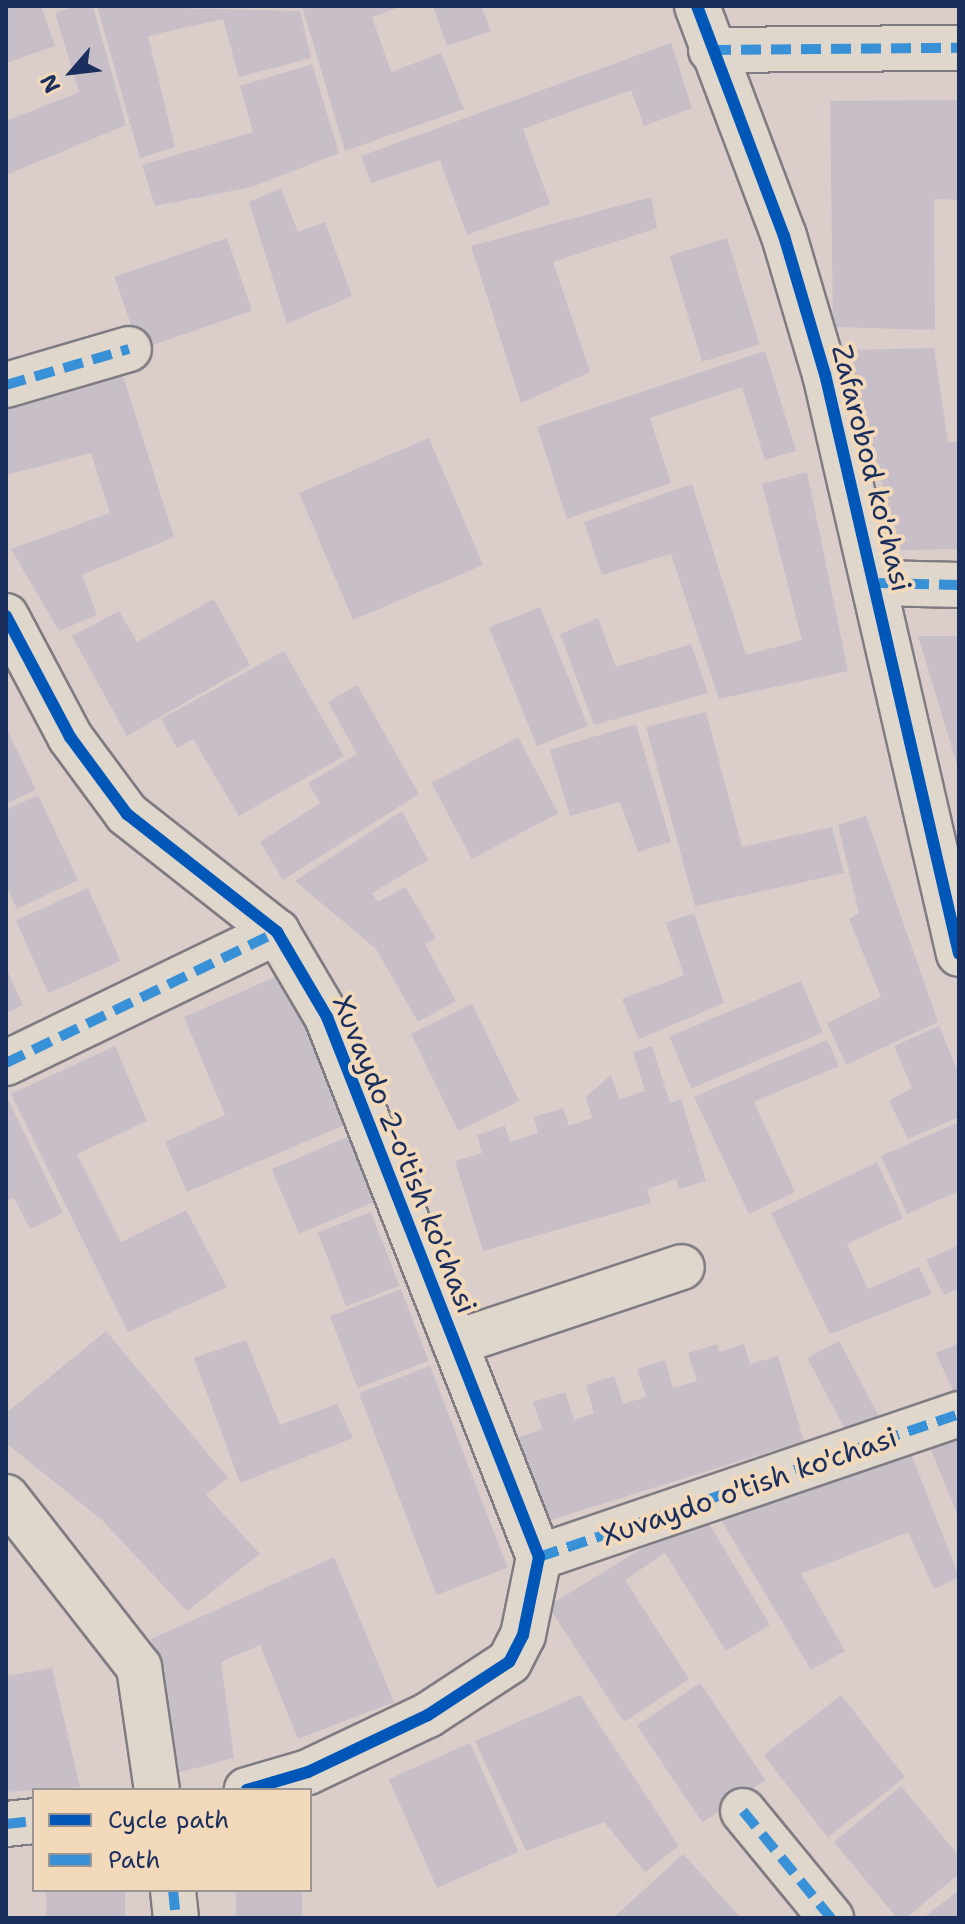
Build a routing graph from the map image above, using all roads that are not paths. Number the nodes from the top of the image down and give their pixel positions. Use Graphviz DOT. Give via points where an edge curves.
graph roads {
  1 [pos="697,6"];
  2 [pos="959,48"];
  3 [pos="711,50"];
  4 [pos="129,349"];
  5 [pos="6,385"];
  6 [pos="879,583"];
  7 [pos="959,585"];
  8 [pos="6,616"];
  9 [pos="277,932"];
  10 [pos="959,954"];
  11 [pos="6,1063"];
  12 [pos="682,1267"];
  13 [pos="455,1343"];
  14 [pos="959,1414"];
  15 [pos="6,1497"];
  16 [pos="539,1557"];
  17 [pos="157,1788"];
  18 [pos="254,1788"];
  19 [pos="743,1811"];
  20 [pos="32,1821"];
  21 [pos="6,1824"];
  22 [pos="173,1892"];
  23 [pos="176,1918"];
  24 [pos="831,1918"];
  1 -- 3 [label="street, Zafarobod ko'chasi"];
  2 -- 3 [label="street"];
  3 -- 6 [label="street, Zafarobod ko'chasi" via="784,236"];
  4 -- 5 [label="street"];
  6 -- 7 [label="street"];
  6 -- 10 [label="street, Zafarobod ko'chasi"];
  8 -- 9 [label="street, Xuvaydo 2-o'tish ko'chasi" via="70,737 127,814"];
  9 -- 11 [label="street"];
  9 -- 13 [label="street, Xuvaydo 2-o'tish ko'chasi" via="327,1017"];
  12 -- 13 [label="street"];
  13 -- 16 [label="street, Xuvaydo 2-o'tish ko'chasi"];
  14 -- 16 [label="street, Xuvaydo o'tish ko'chasi"];
  15 -- 17 [label="street" via="139,1667"];
  16 -- 18 [label="street" via="523,1635 509,1662 428,1715 308,1772"];
  19 -- 24 [label="street"];
  20 -- 21 [label="street"];
  22 -- 23 [label="street"];
}
